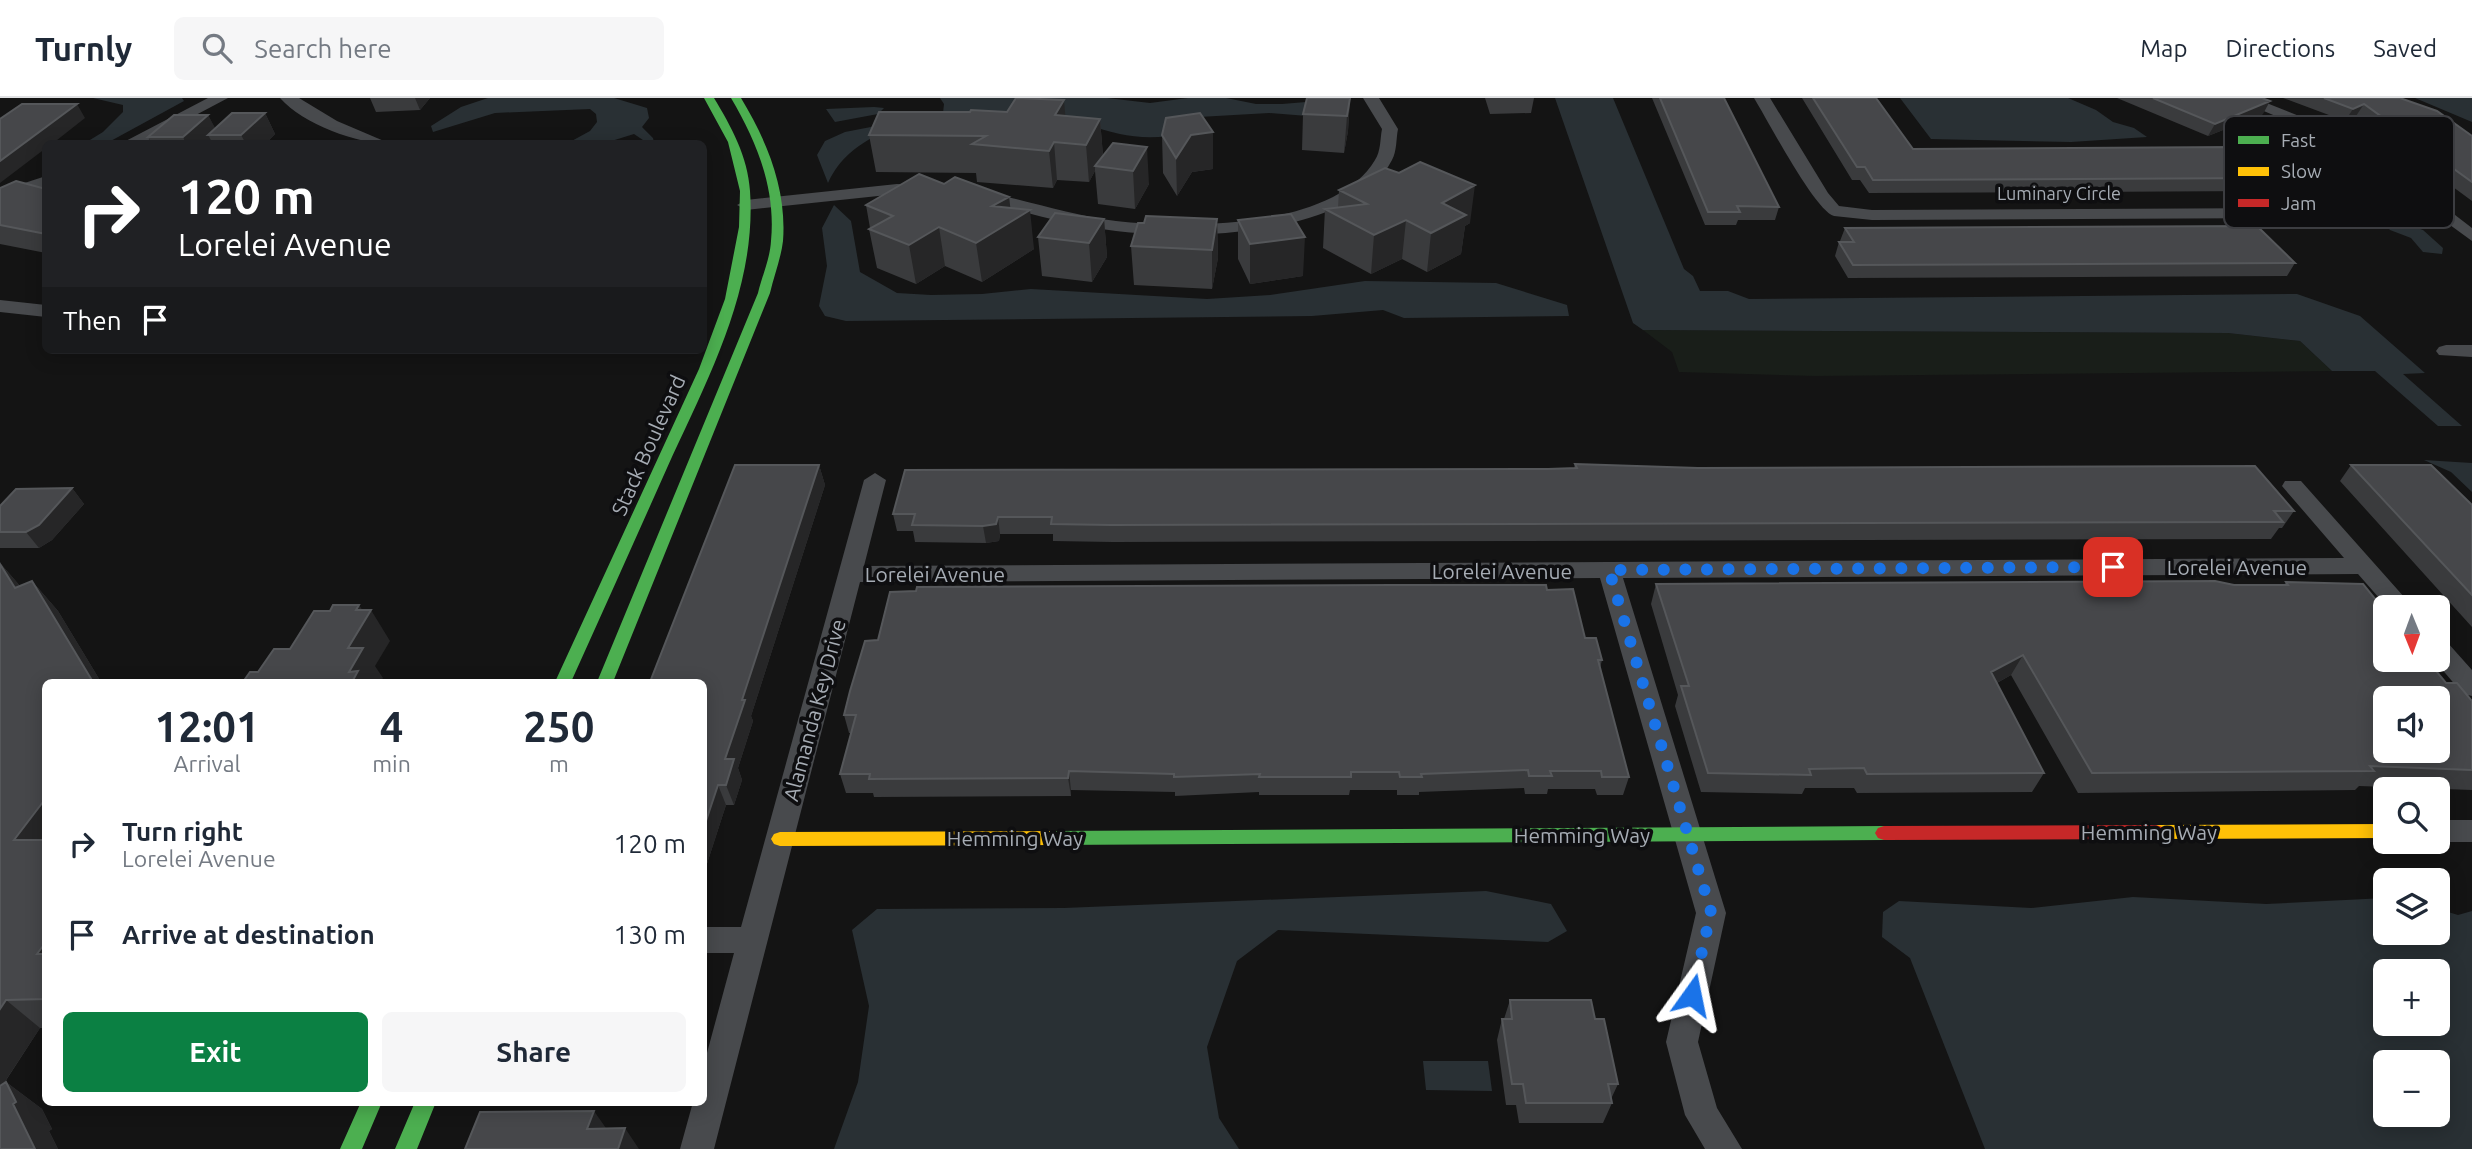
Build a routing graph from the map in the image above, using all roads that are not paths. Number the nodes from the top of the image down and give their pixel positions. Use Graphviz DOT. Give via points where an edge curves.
graph roads {
  1 [pos="220,98"];
  2 [pos="288,98"];
  3 [pos="709,98"];
  4 [pos="736,98"];
  5 [pos="1371,98"];
  6 [pos="1762,98"];
  7 [pos="2241,98"];
  8 [pos="2286,116"];
  9 [pos="136,140"];
  10 [pos="373,140"];
  11 [pos="42,182"];
  12 [pos="0,197"];
  13 [pos="774,201"];
  14 [pos="746,205"];
  15 [pos="2224,213"];
  16 [pos="2454,222"];
  17 [pos="2472,236"];
  18 [pos="0,306"];
  19 [pos="42,311"];
  20 [pos="2446,351"];
  21 [pos="2472,351"];
  22 [pos="875,480"];
  23 [pos="2294,486"];
  24 [pos="2365,566"];
  25 [pos="1609,570"];
  26 [pos="850,574"];
  27 [pos="2390,595"];
  28 [pos="2450,662"];
  29 [pos="564,679"];
  30 [pos="606,679"];
  31 [pos="2472,687"];
  32 [pos="2373,831"];
  33 [pos="2450,831"];
  34 [pos="2472,831"];
  35 [pos="1688,835"];
  36 [pos="780,839"];
  37 [pos="707,940"];
  38 [pos="753,940"];
  39 [pos="711,1070"];
  40 [pos="707,1093"];
  41 [pos="370,1106"];
  42 [pos="424,1106"];
  43 [pos="705,1106"];
  44 [pos="351,1149"];
  45 [pos="406,1149"];
  46 [pos="697,1149"];
  47 [pos="1725,1149"];
  1 -- 9 [label="street"];
  2 -- 10 [label="street" via="331,124"];
  3 -- 14 [label="street, Stack Boulevard" via="738,158"];
  4 -- 13 [label="street" via="765,149"];
  5 -- 13 [label="street" via="1390,129 1384,159 1366,183 1326,206 1274,222 1193,230 1115,226 950,191 897,189"];
  6 -- 15 [label="street, Luminary Circle" via="1834,211 1872,215"];
  7 -- 8 [label="street"];
  11 -- 12 [label="street"];
  13 -- 14 [label="street"];
  13 -- 30 [label="street" via="777,240 764,293"];
  14 -- 29 [label="street, Stack Boulevard" via="737,278 709,360"];
  16 -- 17 [label="street"];
  18 -- 19 [label="street"];
  20 -- 21 [label="street"];
  22 -- 26 [label="street, Alamanda Key Drive"];
  23 -- 24 [label="street"];
  24 -- 25 [label="street, Lorelei Avenue"];
  24 -- 27 [label="street"];
  25 -- 26 [label="street, Lorelei Avenue"];
  25 -- 35 [label="street"];
  26 -- 36 [label="street, Alamanda Key Drive"];
  28 -- 31 [label="street"];
  32 -- 35 [label="street, Hemming Way"];
  33 -- 34 [label="street"];
  35 -- 36 [label="street, Hemming Way"];
  35 -- 47 [label="street" via="1711,912 1682,1042 1702,1115"];
  36 -- 38 [label="street, Alamanda Key Drive"];
  37 -- 38 [label="street"];
  38 -- 39 [label="street, Alamanda Key Drive"];
  39 -- 40 [label="street, Alamanda Key Drive"];
  41 -- 44 [label="street"];
  42 -- 45 [label="street"];
  43 -- 46 [label="street, Alamanda Key Drive"];
}
